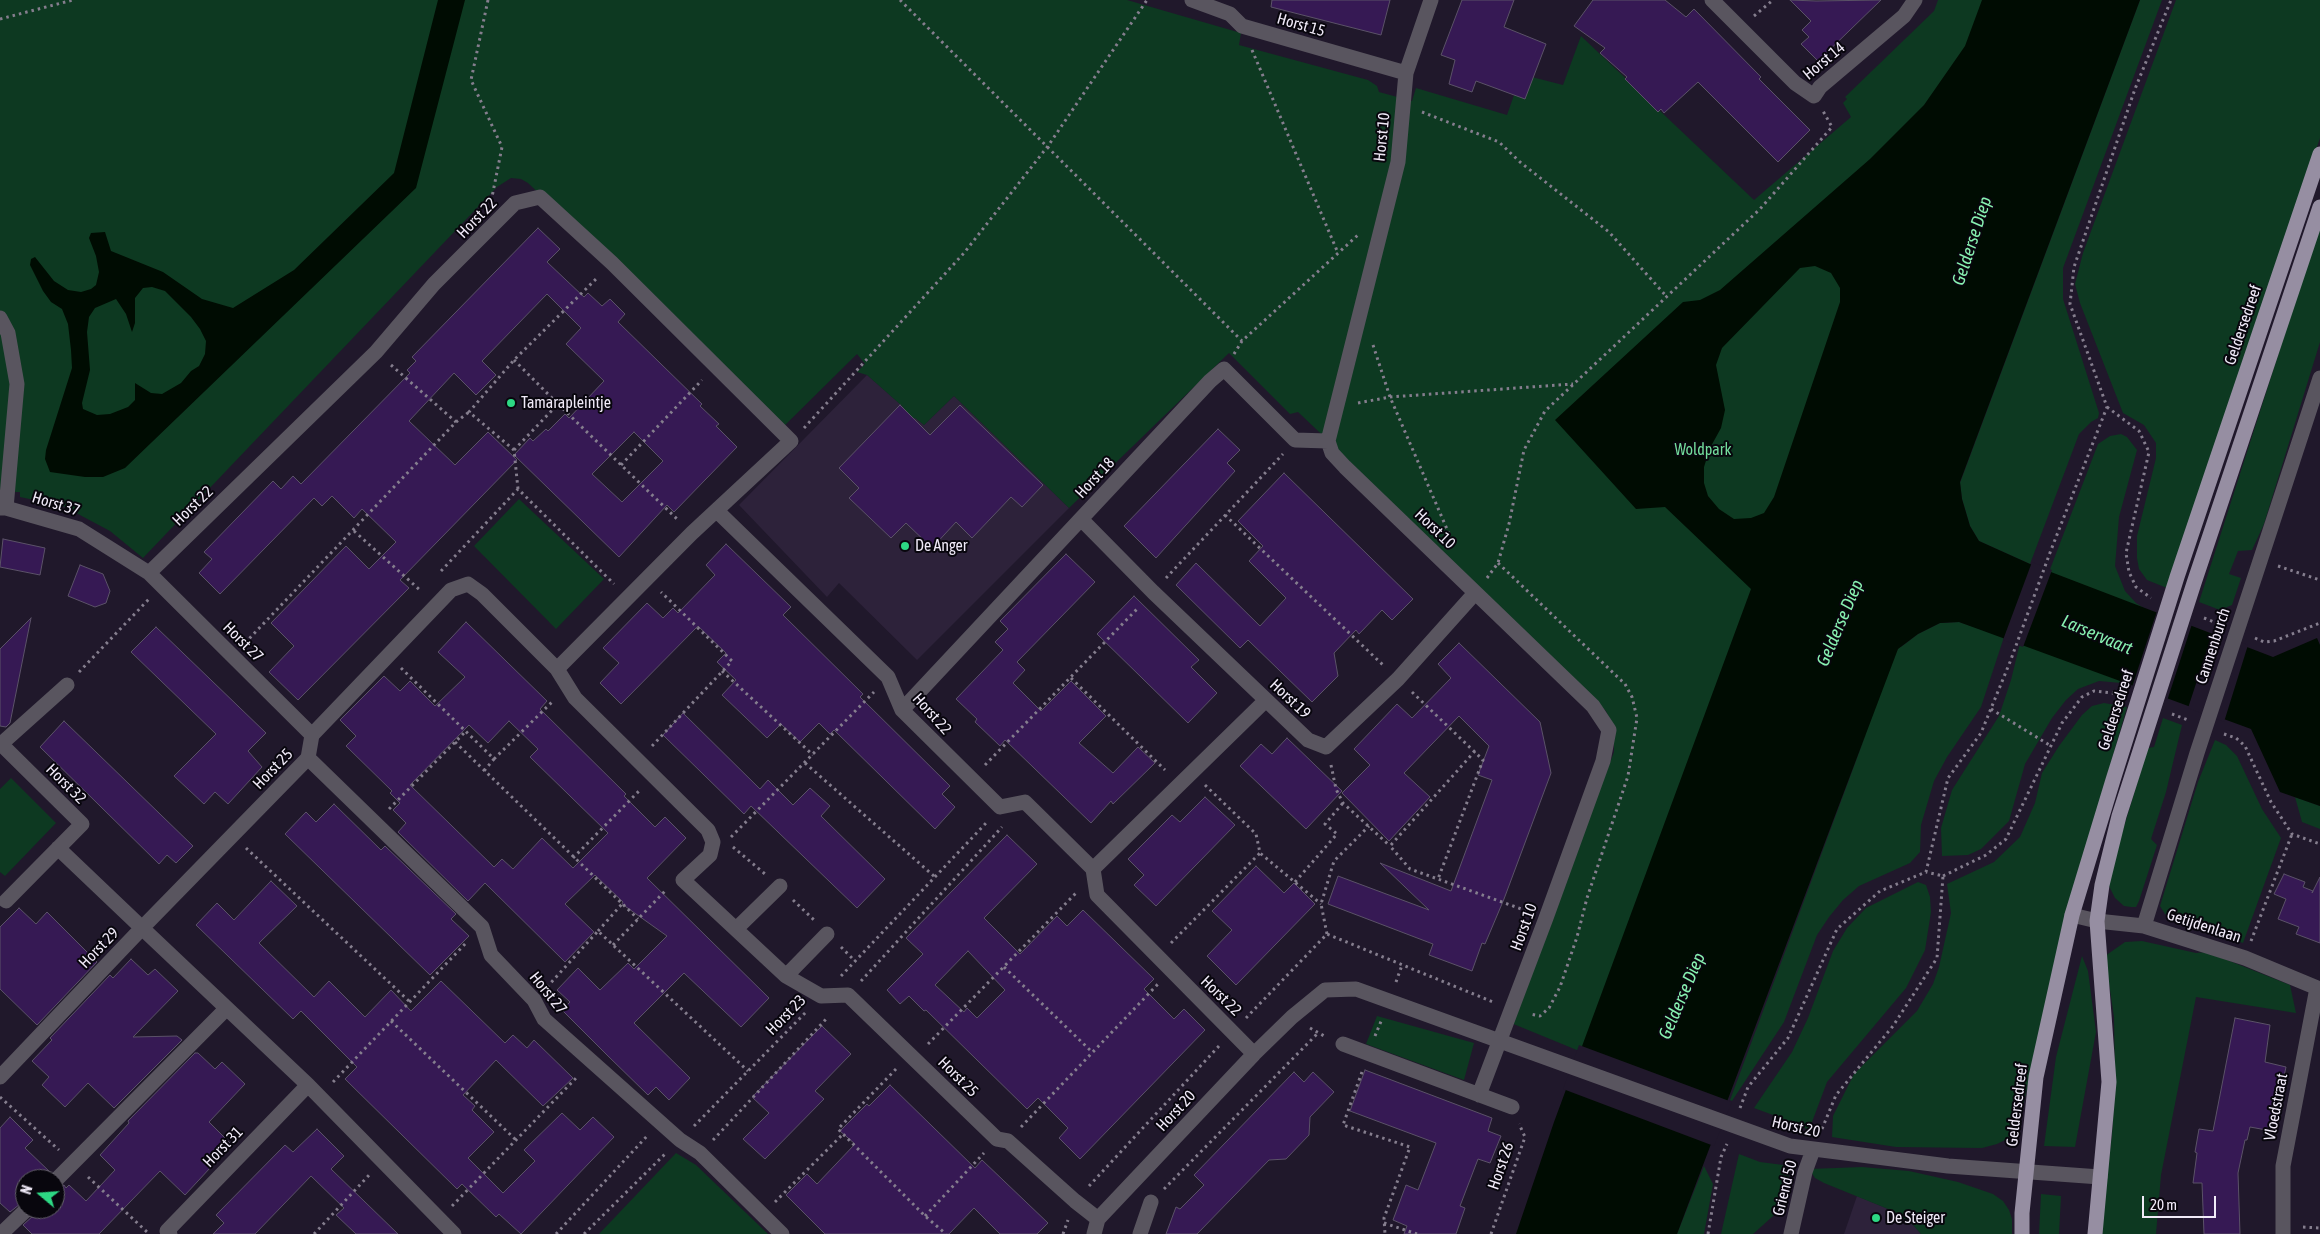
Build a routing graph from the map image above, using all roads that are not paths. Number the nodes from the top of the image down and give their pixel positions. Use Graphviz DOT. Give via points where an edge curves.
graph roads {
  1 [pos="1192,0"];
  2 [pos="1431,0"];
  3 [pos="1712,0"];
  4 [pos="1914,0"];
  5 [pos="1406,74"];
  6 [pos="2320,154"];
  7 [pos="2320,206"];
  8 [pos="0,318"];
  9 [pos="2320,378"];
  10 [pos="1328,442"];
  11 [pos="3,508"];
  12 [pos="717,511"];
  13 [pos="1081,519"];
  14 [pos="149,573"];
  15 [pos="1475,593"];
  16 [pos="557,669"];
  17 [pos="67,684"];
  18 [pos="1266,700"];
  19 [pos="902,710"];
  20 [pos="312,735"];
  21 [pos="0,744"];
  22 [pos="308,758"];
  23 [pos="58,848"];
  24 [pos="1093,869"];
  25 [pos="780,886"];
  26 [pos="2,901"];
  27 [pos="2072,916"];
  28 [pos="2097,921"];
  29 [pos="2144,926"];
  30 [pos="142,928"];
  31 [pos="736,929"];
  32 [pos="827,934"];
  33 [pos="786,976"];
  34 [pos="2318,989"];
  35 [pos="226,1009"];
  36 [pos="1501,1040"];
  37 [pos="1343,1044"];
  38 [pos="1254,1054"];
  39 [pos="0,1077"];
  40 [pos="313,1091"];
  41 [pos="1479,1095"];
  42 [pos="1512,1107"];
  43 [pos="1813,1150"];
  44 [pos="65,1171"];
  45 [pos="2027,1171"];
  46 [pos="2100,1177"];
  47 [pos="1151,1202"];
  48 [pos="16,1219"];
  49 [pos="1098,1219"];
  50 [pos="167,1233"];
  51 [pos="2,1234"];
  52 [pos="454,1234"];
  53 [pos="782,1234"];
  54 [pos="1094,1234"];
  55 [pos="1140,1234"];
  56 [pos="1791,1234"];
  57 [pos="2022,1234"];
  58 [pos="2095,1234"];
  59 [pos="2283,1234"];
  1 -- 5 [label="street, Horst 15" via="1230,14 1242,26"];
  2 -- 5 [label="street, Horst 10"];
  3 -- 4 [label="street, Horst 14" via="1795,83 1814,96 1820,87 1904,16"];
  5 -- 10 [label="street, Horst 10" via="1398,162"];
  6 -- 27 [label="main road, Geldersedreef" via="2129,727"];
  7 -- 28 [label="main road" via="2117,825 2102,884"];
  8 -- 11 [label="street" via="8,333 17,384"];
  9 -- 29 [label="street, Cannenburch"];
  10 -- 13 [label="street, Horst 18" via="1295,440 1224,369"];
  10 -- 15 [label="street, Horst 10" via="1332,453 1345,467"];
  11 -- 14 [label="street, Horst 37" via="79,528"];
  12 -- 14 [label="street, Horst 22" via="790,441 612,263 540,197 516,202 434,284 376,352"];
  12 -- 16 [label="street"];
  12 -- 19 [label="street, Horst 22" via="888,677"];
  13 -- 18 [label="street, Horst 19"];
  13 -- 19 [label="street, Horst 18"];
  14 -- 20 [label="street, Horst 27"];
  15 -- 18 [label="street, Horst 19" via="1398,679 1326,747 1308,740"];
  15 -- 36 [label="street, Horst 10" via="1592,706 1608,730 1602,761"];
  16 -- 20 [label="street" via="468,584 451,590"];
  16 -- 31 [label="street" via="566,687 708,830 713,842 710,855 683,880"];
  17 -- 21 [label="street, Horst 32"];
  18 -- 24 [label="street"];
  19 -- 24 [label="street, Horst 22" via="1000,808 1025,802"];
  20 -- 22 [label="street, Horst 25"];
  21 -- 23 [label="street, Horst 32" via="82,824"];
  22 -- 30 [label="street, Horst 25"];
  22 -- 53 [label="street, Horst 27" via="482,927 491,955 534,1000 544,1019 680,1140 700,1153"];
  23 -- 26 [label="street, Horst 32"];
  23 -- 30 [label="street"];
  24 -- 38 [label="street, Horst 22" via="1097,895"];
  25 -- 31 [label="street"];
  27 -- 28 [label="street, Getijdenlaan"];
  27 -- 45 [label="main road, Geldersedreef" via="2036,1077"];
  28 -- 29 [label="street, Getijdenlaan"];
  28 -- 46 [label="main road" via="2109,1082"];
  29 -- 34 [label="street, Getijdenlaan" via="2245,958"];
  30 -- 35 [label="street, Horst 29"];
  30 -- 39 [label="street, Horst 29"];
  31 -- 33 [label="street"];
  32 -- 33 [label="street"];
  33 -- 49 [label="street, Horst 25" via="821,996 848,995 1002,1140"];
  34 -- 59 [label="street, Vloedstraat" via="2283,1166"];
  35 -- 40 [label="street, Horst 29"];
  35 -- 44 [label="street"];
  36 -- 38 [label="street, Horst 20" via="1356,989 1325,990"];
  36 -- 41 [label="street"];
  36 -- 43 [label="street, Horst 20" via="1769,1140"];
  37 -- 41 [label="street"];
  38 -- 49 [label="street, Horst 20"];
  40 -- 50 [label="street, Horst 31"];
  40 -- 52 [label="street, Horst 29"];
  41 -- 42 [label="street"];
  43 -- 45 [label="street, Horst 20" via="1948,1166"];
  43 -- 56 [label="street, Griend 50"];
  45 -- 46 [label="street, Horst 20"];
  45 -- 57 [label="main road, Geldersedreef"];
  46 -- 58 [label="main road"];
  47 -- 55 [label="street"];
  48 -- 51 [label="street"];
  49 -- 54 [label="street, Horst 20"];
}
